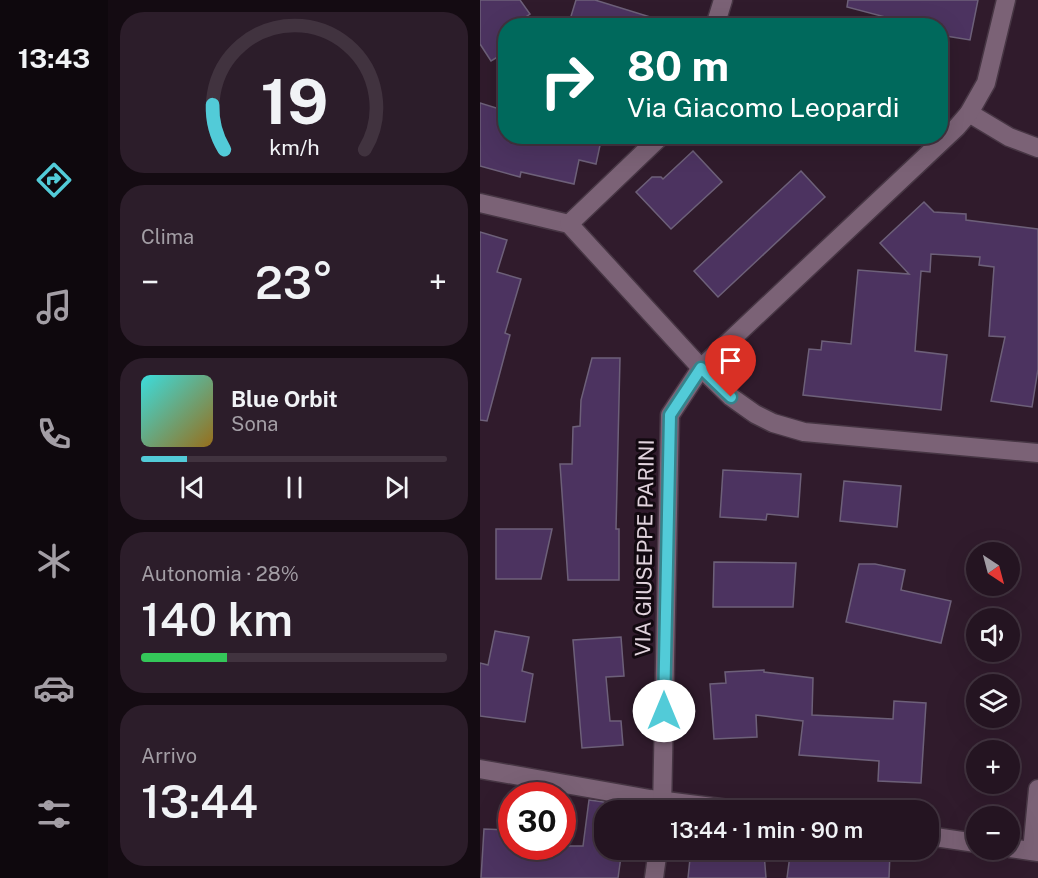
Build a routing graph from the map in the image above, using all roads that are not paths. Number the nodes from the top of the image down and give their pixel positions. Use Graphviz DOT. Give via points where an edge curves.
graph roads {
  1 [pos="723,0"];
  2 [pos="1006,0"];
  3 [pos="717,18"];
  4 [pos="969,113"];
  5 [pos="948,135"];
  6 [pos="654,144"];
  7 [pos="939,144"];
  8 [pos="1038,147"];
  9 [pos="480,203"];
  10 [pos="569,224"];
  11 [pos="701,368"];
  12 [pos="1038,453"];
  13 [pos="480,769"];
  14 [pos="1038,789"];
  15 [pos="638,800"];
  16 [pos="663,800"];
  17 [pos="939,838"];
  18 [pos="966,842"];
  19 [pos="1020,850"];
  20 [pos="1035,852"];
  21 [pos="656,860"];
  22 [pos="654,878"];
  1 -- 3 [label="street"];
  2 -- 4 [label="street, VIA GIUSEPPE PARINI" via="986,83"];
  4 -- 5 [label="street, VIA GIUSEPPE PARINI"];
  4 -- 8 [label="street" via="1009,137"];
  6 -- 10 [label="street"];
  7 -- 11 [label="street, VIA GIUSEPPE PARINI"];
  9 -- 10 [label="street"];
  10 -- 11 [label="street"];
  11 -- 12 [label="street" via="731,397 789,429"];
  11 -- 16 [label="street, VIA GIUSEPPE PARINI" via="670,415"];
  13 -- 15 [label="street"];
  14 -- 20 [label="street"];
  17 -- 18 [label="street"];
  19 -- 20 [label="street"];
  21 -- 22 [label="street"];
}
